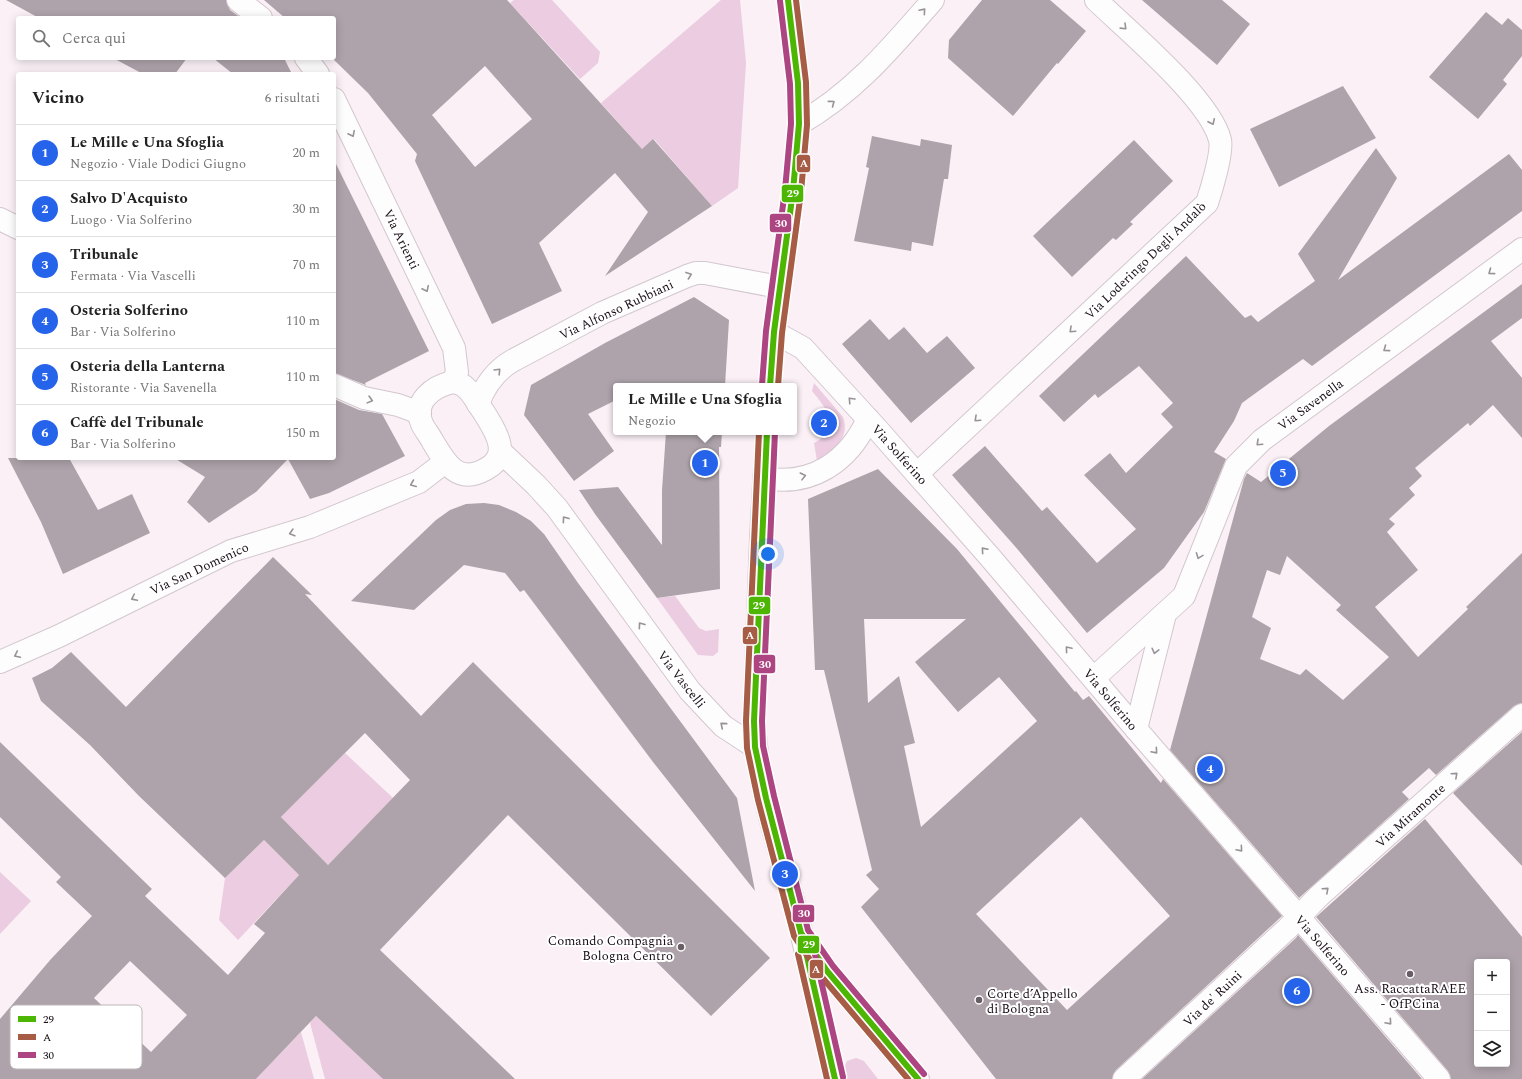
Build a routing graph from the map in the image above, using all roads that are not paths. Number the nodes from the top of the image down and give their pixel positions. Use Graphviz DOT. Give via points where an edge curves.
graph roads {
  1 [pos="238,0"];
  2 [pos="788,0"];
  3 [pos="933,0"];
  4 [pos="1096,0"];
  5 [pos="258,16"];
  6 [pos="308,60"];
  7 [pos="316,72"];
  8 [pos="336,103"];
  9 [pos="799,124"];
  10 [pos="0,219"];
  11 [pos="16,227"];
  12 [pos="1522,249"];
  13 [pos="779,287"];
  14 [pos="774,332"];
  15 [pos="454,382"];
  16 [pos="770,383"];
  17 [pos="336,386"];
  18 [pos="478,404"];
  19 [pos="420,413"];
  20 [pos="868,419"];
  21 [pos="767,435"];
  22 [pos="500,450"];
  23 [pos="445,462"];
  24 [pos="917,474"];
  25 [pos="764,478"];
  26 [pos="1165,614"];
  27 [pos="0,662"];
  28 [pos="1094,678"];
  29 [pos="1522,715"];
  30 [pos="1136,729"];
  31 [pos="755,747"];
  32 [pos="1298,917"];
  33 [pos="801,933"];
  34 [pos="836,1079"];
  35 [pos="918,1079"];
  36 [pos="1124,1079"];
  37 [pos="1439,1079"];
  1 -- 5 [label="street"];
  2 -- 9 [label="street" via="798,83"];
  9 -- 3 [label="street, one-way" via="830,104 864,76"];
  4 -- 24 [label="street, Via Loderingo Degli Andalò, one-way" via="1206,109 1221,141 1214,182 1207,203"];
  6 -- 7 [label="street"];
  8 -- 15 [label="street, Via Arienti, one-way" via="454,348 457,372"];
  9 -- 13 [label="street" via="793,191"];
  10 -- 11 [label="street"];
  12 -- 26 [label="street, Via Savenella, one-way" via="1262,440 1236,466 1184,596"];
  13 -- 14 [label="street"];
  18 -- 13 [label="street, Via Alfonso Rubbiani, one-way" via="487,384 502,367 602,313 687,276 706,273"];
  14 -- 16 [label="street"];
  20 -- 14 [label="street, Via Solferino, one-way" via="803,348"];
  15 -- 18 [label="street" via="464,386"];
  15 -- 19 [label="street" via="434,389 426,396"];
  17 -- 19 [label="street, one-way" via="364,398 398,405"];
  18 -- 22 [label="street" via="498,434"];
  19 -- 23 [label="street" via="422,423"];
  20 -- 24 [label="street, Via Solferino"];
  25 -- 20 [label="street, one-way" via="798,478 835,463 856,442"];
  21 -- 25 [label="street"];
  22 -- 23 [label="street" via="490,467 470,475 462,474"];
  31 -- 22 [label="street, Via Vascelli, one-way" via="723,726 690,691 556,508"];
  23 -- 27 [label="street, Via San Domenico, one-way" via="419,482 310,527 232,551"];
  28 -- 24 [label="street, Via Solferino, one-way"];
  25 -- 31 [label="street"];
  26 -- 28 [label="street, Via Savenella"];
  26 -- 30 [label="street, one-way"];
  28 -- 30 [label="street, Via Solferino"];
  32 -- 29 [label="street, Via Miramonte, one-way"];
  30 -- 32 [label="street, Via Solferino, one-way"];
  31 -- 33 [label="street"];
  32 -- 36 [label="street, Via de' Ruini"];
  32 -- 37 [label="street, Via Solferino, one-way"];
  33 -- 34 [label="street"];
  33 -- 35 [label="street" via="826,971"];
}
